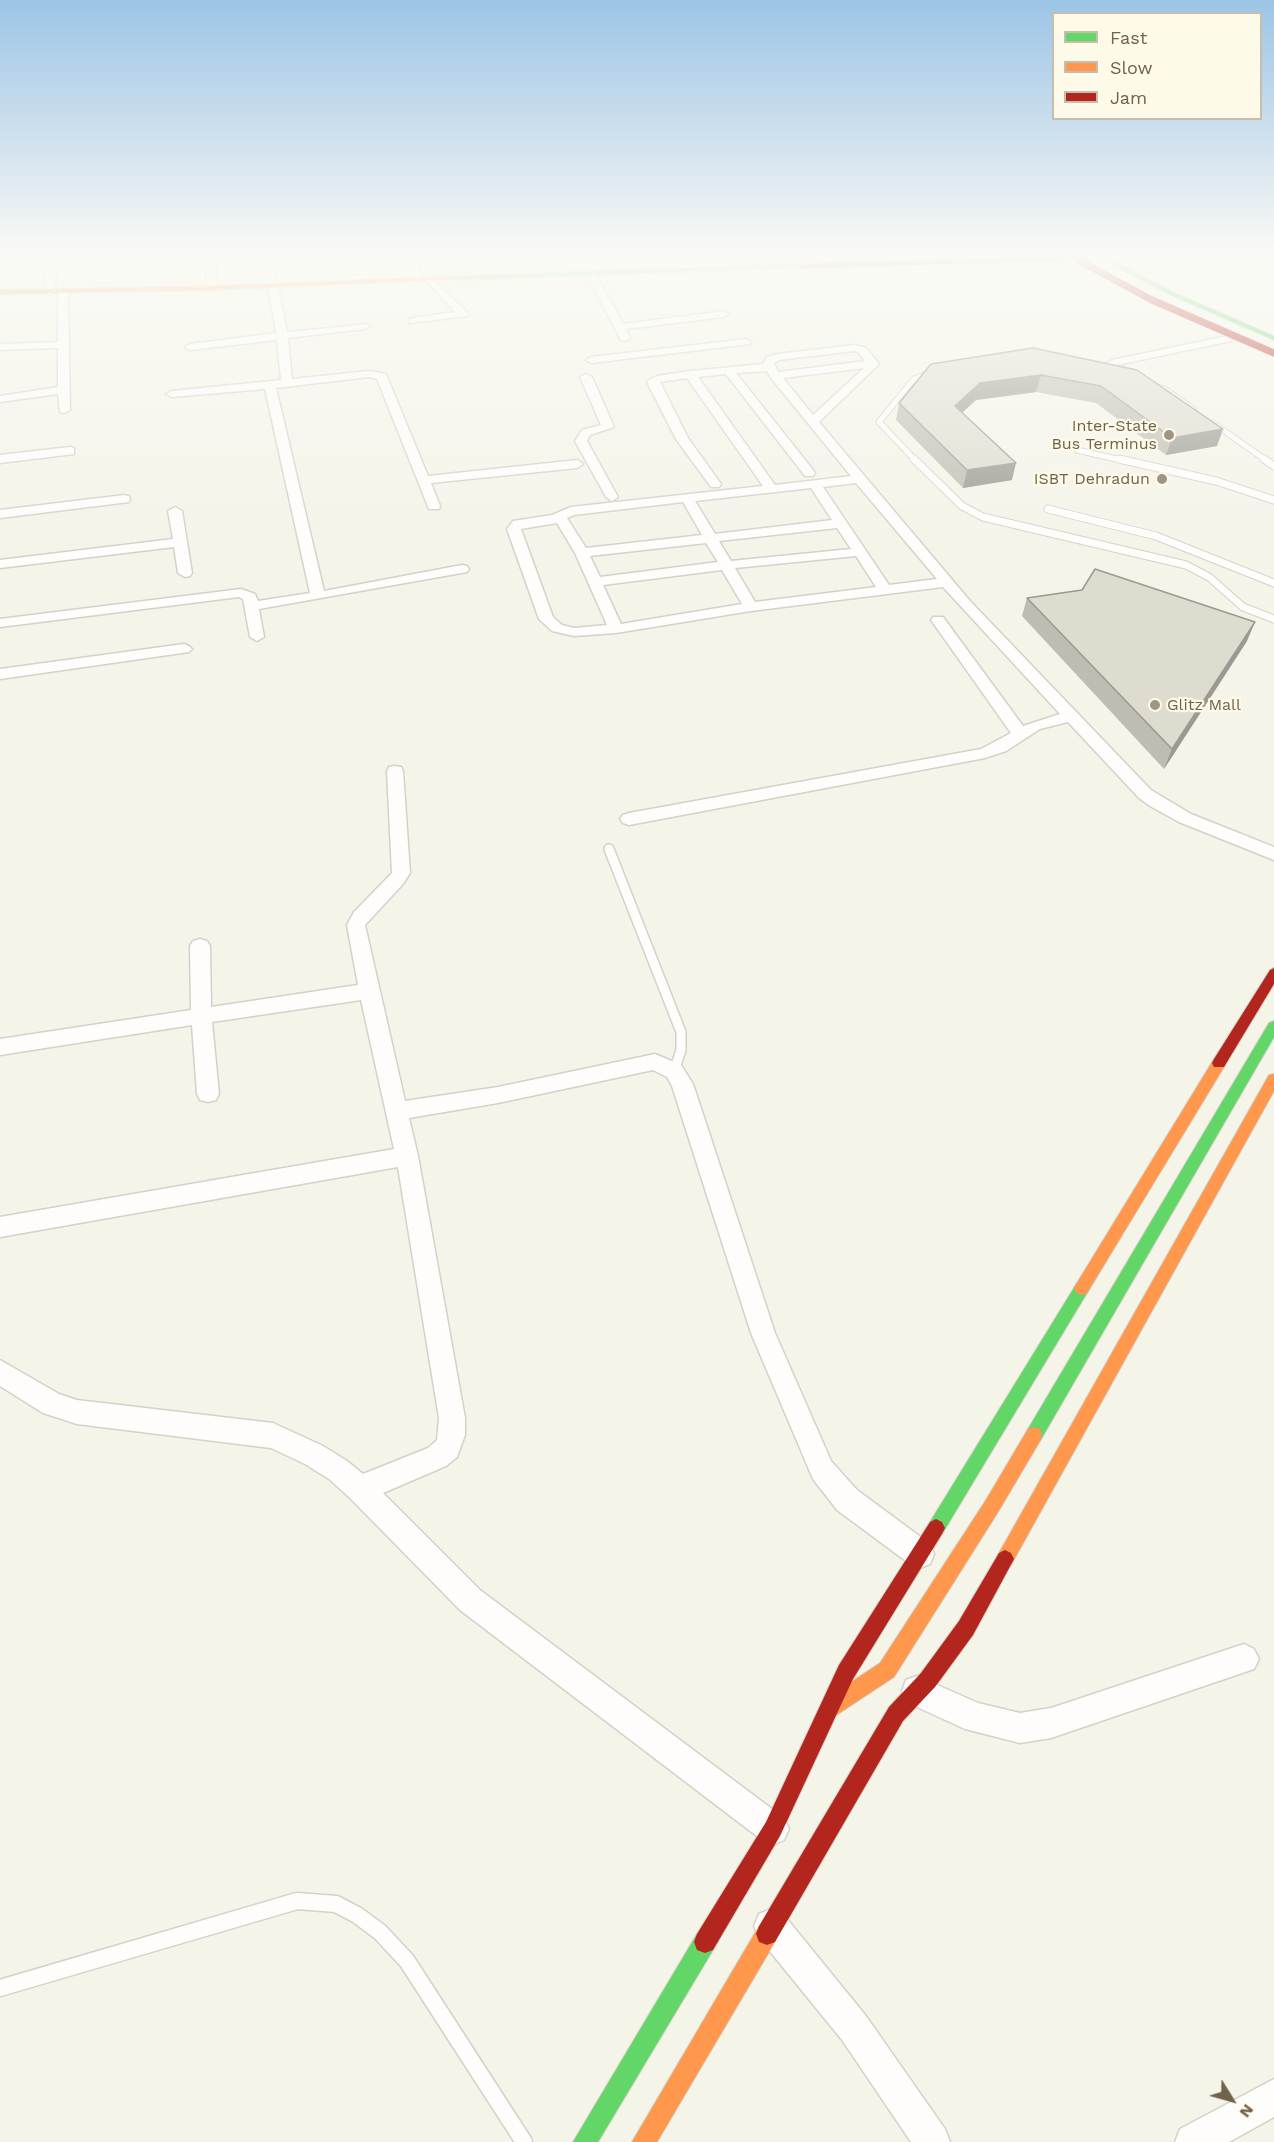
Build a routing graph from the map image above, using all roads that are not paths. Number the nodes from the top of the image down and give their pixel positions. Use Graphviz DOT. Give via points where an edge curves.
graph roads {
  1 [pos="63,355"];
  2 [pos="284,355"];
  3 [pos="626,355"];
  4 [pos="798,355"];
  5 [pos="867,355"];
  6 [pos="1151,355"];
  7 [pos="591,360"];
  8 [pos="1112,363"];
  9 [pos="728,370"];
  10 [pos="940,371"];
  11 [pos="772,372"];
  12 [pos="690,374"];
  13 [pos="586,377"];
  14 [pos="1143,382"];
  15 [pos="287,383"];
  16 [pos="270,385"];
  17 [pos="64,390"];
  18 [pos="172,394"];
  19 [pos="0,399"];
  20 [pos="64,410"];
  21 [pos="1201,414"];
  22 [pos="813,421"];
  23 [pos="1210,421"];
  24 [pos="1077,450"];
  25 [pos="70,451"];
  26 [pos="0,459"];
  27 [pos="577,464"];
  28 [pos="1274,465"];
  29 [pos="855,474"];
  30 [pos="764,478"];
  31 [pos="812,479"];
  32 [pos="426,480"];
  33 [pos="715,484"];
  34 [pos="772,490"];
  35 [pos="669,495"];
  36 [pos="612,497"];
  37 [pos="124,499"];
  38 [pos="688,500"];
  39 [pos="1274,500"];
  40 [pos="434,507"];
  41 [pos="1048,509"];
  42 [pos="175,511"];
  43 [pos="0,514"];
  44 [pos="565,514"];
  45 [pos="842,523"];
  46 [pos="712,538"];
  47 [pos="180,542"];
  48 [pos="859,552"];
  49 [pos="582,553"];
  50 [pos="0,564"];
  51 [pos="727,565"];
  52 [pos="462,569"];
  53 [pos="186,573"];
  54 [pos="594,582"];
  55 [pos="947,582"];
  56 [pos="1274,583"];
  57 [pos="886,591"];
  58 [pos="318,596"];
  59 [pos="252,606"];
  60 [pos="751,607"];
  61 [pos="1274,619"];
  62 [pos="938,621"];
  63 [pos="0,623"];
  64 [pos="616,628"];
  65 [pos="257,637"];
  66 [pos="184,649"];
  67 [pos="0,675"];
  68 [pos="1071,716"];
  69 [pos="1020,734"];
  70 [pos="395,771"];
  71 [pos="629,819"];
  72 [pos="609,849"];
  73 [pos="1274,854"];
  74 [pos="200,946"];
  75 [pos="1274,973"];
  76 [pos="369,991"];
  77 [pos="201,1016"];
  78 [pos="1274,1026"];
  79 [pos="0,1047"];
  80 [pos="674,1071"];
  81 [pos="1274,1080"];
  82 [pos="208,1094"];
  83 [pos="398,1111"];
  84 [pos="407,1155"];
  85 [pos="0,1227"];
  86 [pos="0,1372"];
  87 [pos="360,1489"];
  88 [pos="920,1554"];
  89 [pos="1244,1659"];
  90 [pos="917,1690"];
  91 [pos="831,1707"];
  92 [pos="773,1829"];
  93 [pos="740,1887"];
  94 [pos="771,1926"];
  95 [pos="0,1988"];
  96 [pos="1274,2097"];
  97 [pos="524,2142"];
  98 [pos="585,2142"];
  99 [pos="644,2142"];
  100 [pos="932,2142"];
  101 [pos="1193,2142"];
  1 -- 17 [label="street"];
  2 -- 15 [label="street"];
  3 -- 7 [label="street"];
  4 -- 11 [label="street" via="769,361"];
  5 -- 22 [label="street" via="874,363"];
  6 -- 8 [label="street"];
  9 -- 11 [label="street"];
  9 -- 12 [label="street"];
  9 -- 31 [label="street"];
  10 -- 61 [label="lane" via="914,379 879,422 962,506 983,517 1193,568 1209,577 1236,603"];
  11 -- 22 [label="street"];
  12 -- 30 [label="street"];
  12 -- 33 [label="street" via="652,383 682,439"];
  13 -- 36 [label="street" via="608,427 586,433 581,441"];
  14 -- 21 [label="lane" via="1164,388"];
  15 -- 16 [label="street"];
  15 -- 32 [label="street" via="382,376"];
  16 -- 18 [label="street"];
  16 -- 58 [label="street"];
  17 -- 19 [label="street"];
  17 -- 20 [label="street"];
  22 -- 29 [label="street"];
  23 -- 28 [label="lane"];
  24 -- 39 [label="lane" via="1216,481"];
  25 -- 26 [label="street"];
  27 -- 32 [label="street"];
  29 -- 31 [label="street"];
  29 -- 55 [label="street"];
  30 -- 31 [label="street"];
  30 -- 33 [label="street"];
  30 -- 34 [label="street"];
  31 -- 34 [label="street"];
  31 -- 45 [label="street"];
  32 -- 40 [label="street"];
  33 -- 35 [label="street"];
  34 -- 38 [label="street"];
  35 -- 36 [label="street"];
  35 -- 38 [label="street"];
  35 -- 44 [label="street"];
  36 -- 44 [label="street" via="565,506"];
  37 -- 43 [label="street"];
  38 -- 46 [label="street"];
  41 -- 56 [label="lane" via="1156,536"];
  42 -- 47 [label="street"];
  44 -- 49 [label="street"];
  44 -- 64 [label="street" via="514,527 546,619 557,628 574,632"];
  45 -- 46 [label="street"];
  45 -- 48 [label="street"];
  46 -- 49 [label="street"];
  46 -- 51 [label="street"];
  47 -- 50 [label="street"];
  47 -- 53 [label="street"];
  48 -- 51 [label="street"];
  48 -- 57 [label="street"];
  49 -- 54 [label="street"];
  51 -- 54 [label="street"];
  51 -- 60 [label="street"];
  52 -- 58 [label="street"];
  54 -- 64 [label="street"];
  55 -- 57 [label="street"];
  55 -- 68 [label="street"];
  57 -- 60 [label="street"];
  58 -- 59 [label="street"];
  59 -- 63 [label="street" via="250,597 241,593"];
  59 -- 65 [label="street"];
  60 -- 64 [label="street"];
  62 -- 69 [label="street"];
  66 -- 67 [label="street"];
  68 -- 69 [label="street"];
  68 -- 73 [label="street" via="1156,802"];
  69 -- 71 [label="street" via="985,753"];
  70 -- 76 [label="street" via="401,873 356,925"];
  72 -- 80 [label="lane" via="681,1032 681,1050"];
  74 -- 77 [label="street"];
  75 -- 88 [label="main road"];
  76 -- 77 [label="street"];
  76 -- 83 [label="street"];
  77 -- 79 [label="street"];
  77 -- 82 [label="street"];
  78 -- 91 [label="main road" via="992,1506 904,1644 887,1670"];
  80 -- 83 [label="street" via="655,1062 498,1095"];
  80 -- 88 [label="street" via="682,1084 763,1333 822,1470 847,1500"];
  81 -- 90 [label="main road" via="966,1628"];
  83 -- 84 [label="street"];
  84 -- 85 [label="street"];
  84 -- 87 [label="street" via="452,1436 448,1448 437,1457"];
  86 -- 87 [label="street" via="52,1404 77,1412 273,1437 314,1455"];
  87 -- 92 [label="street" via="470,1600"];
  88 -- 91 [label="main road" via="867,1635"];
  89 -- 90 [label="street" via="1051,1724 1020,1728 976,1718"];
  90 -- 94 [label="main road" via="896,1714"];
  91 -- 92 [label="main road"];
  92 -- 93 [label="main road"];
  93 -- 94 [label="street"];
  93 -- 98 [label="main road"];
  94 -- 99 [label="main road"];
  94 -- 100 [label="street" via="854,2028"];
  95 -- 97 [label="lane" via="297,1901 336,1904 380,1932 407,1961"];
  96 -- 101 [label="street"];
}
